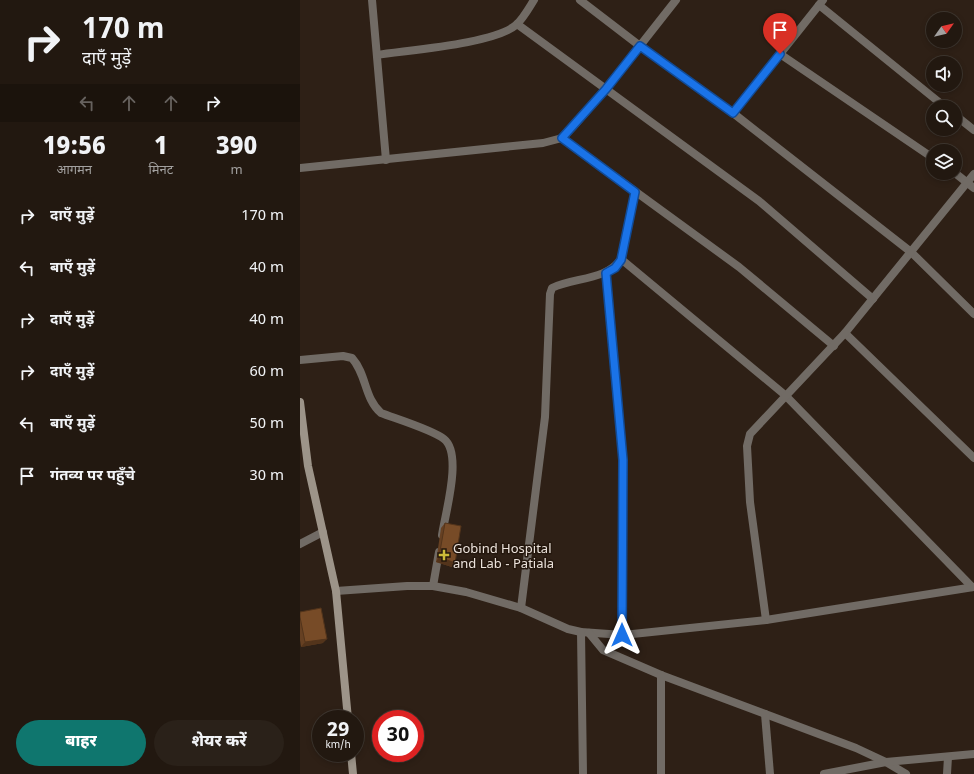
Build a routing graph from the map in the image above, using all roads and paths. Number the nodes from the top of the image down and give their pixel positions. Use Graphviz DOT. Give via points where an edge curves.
graph roads {
  1 [pos="372,0"];
  2 [pos="534,0"];
  3 [pos="580,0"];
  4 [pos="676,0"];
  5 [pos="821,3"];
  6 [pos="517,24"];
  7 [pos="640,46"];
  8 [pos="780,54"];
  9 [pos="377,55"];
  10 [pos="606,89"];
  11 [pos="937,100"];
  12 [pos="733,113"];
  13 [pos="962,121"];
  14 [pos="974,130"];
  15 [pos="562,138"];
  16 [pos="926,153"];
  17 [pos="386,160"];
  18 [pos="300,168"];
  19 [pos="974,174"];
  20 [pos="962,178"];
  21 [pos="967,181"];
  22 [pos="974,188"];
  23 [pos="635,192"];
  24 [pos="911,252"];
  25 [pos="621,260"];
  26 [pos="606,273"];
  27 [pos="873,299"];
  28 [pos="974,314"];
  29 [pos="845,333"];
  30 [pos="834,346"];
  31 [pos="300,360"];
  32 [pos="785,395"];
  33 [pos="300,402"];
  34 [pos="974,458"];
  35 [pos="322,532"];
  36 [pos="300,544"];
  37 [pos="433,586"];
  38 [pos="973,587"];
  39 [pos="336,591"];
  40 [pos="521,608"];
  41 [pos="766,620"];
  42 [pos="585,633"];
  43 [pos="622,635"];
  44 [pos="661,675"];
  45 [pos="347,710"];
  46 [pos="765,714"];
  47 [pos="974,754"];
  48 [pos="948,757"];
  49 [pos="352,762"];
  50 [pos="886,762"];
  51 [pos="353,774"];
  52 [pos="583,774"];
  53 [pos="662,774"];
  54 [pos="770,774"];
  55 [pos="824,774"];
  56 [pos="906,774"];
  57 [pos="947,774"];
  1 -- 9 [label="street"];
  2 -- 6 [label="street"];
  3 -- 7 [label="street"];
  4 -- 7 [label="street"];
  5 -- 8 [label="street"];
  5 -- 11 [label="street"];
  6 -- 9 [label="street" via="505,32 479,40"];
  6 -- 10 [label="street"];
  7 -- 10 [label="street"];
  7 -- 12 [label="street"];
  8 -- 12 [label="street"];
  8 -- 16 [label="street"];
  9 -- 17 [label="street"];
  10 -- 15 [label="street"];
  10 -- 27 [label="street" via="759,201"];
  12 -- 24 [label="street"];
  13 -- 14 [label="street"];
  15 -- 17 [label="street" via="543,143"];
  15 -- 23 [label="street"];
  17 -- 18 [label="street"];
  19 -- 21 [label="street"];
  20 -- 21 [label="street"];
  21 -- 22 [label="street"];
  21 -- 24 [label="street"];
  23 -- 25 [label="street"];
  23 -- 30 [label="street" via="739,267"];
  24 -- 27 [label="street"];
  24 -- 28 [label="street"];
  25 -- 26 [label="street" via="615,268"];
  25 -- 32 [label="street"];
  26 -- 40 [label="street" via="560,285 552,288 550,294 545,417"];
  26 -- 43 [label="street" via="623,460"];
  27 -- 29 [label="street"];
  29 -- 30 [label="street"];
  29 -- 34 [label="street"];
  30 -- 32 [label="street"];
  31 -- 37 [label="street" via="343,356 352,358 362,374 374,407 381,413 438,436 448,444 453,462 452,477"];
  32 -- 38 [label="street"];
  32 -- 41 [label="street" via="750,434 747,446 750,502"];
  33 -- 35 [label="street" via="308,466"];
  35 -- 36 [label="street"];
  35 -- 39 [label="street"];
  37 -- 39 [label="street"];
  37 -- 40 [label="street" via="466,592"];
  38 -- 41 [label="street"];
  39 -- 45 [label="street"];
  40 -- 42 [label="street" via="568,629"];
  41 -- 43 [label="street"];
  42 -- 43 [label="street"];
  42 -- 44 [label="street" via="603,650"];
  42 -- 52 [label="street"];
  44 -- 46 [label="street"];
  44 -- 53 [label="street"];
  46 -- 50 [label="street"];
  46 -- 54 [label="street"];
  47 -- 48 [label="street"];
  48 -- 50 [label="street"];
  48 -- 57 [label="street"];
  49 -- 51 [label="street"];
  50 -- 55 [label="street"];
  50 -- 56 [label="street"];
}
